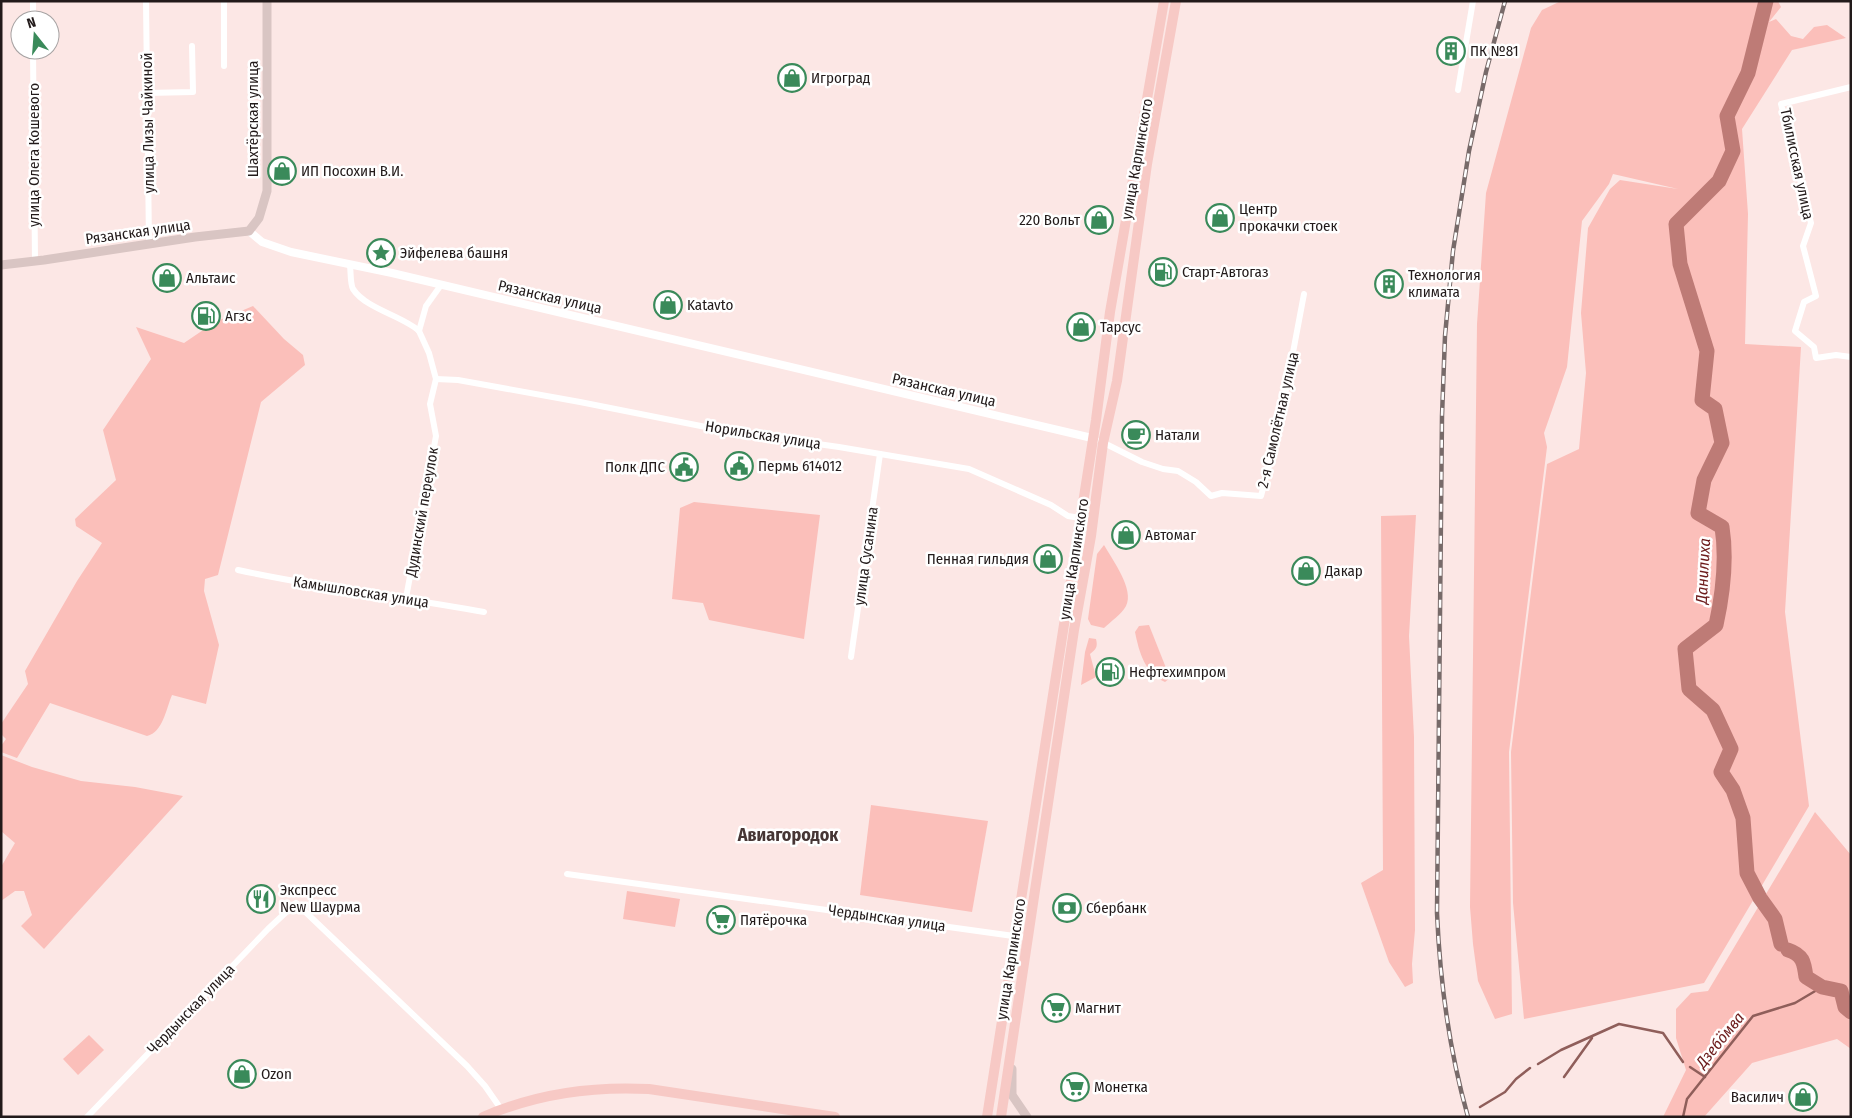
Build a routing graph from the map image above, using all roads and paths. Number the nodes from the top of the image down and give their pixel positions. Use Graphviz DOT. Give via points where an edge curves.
graph roads {
  1 [pos="146,1"];
  2 [pos="224,1"];
  3 [pos="267,1"];
  4 [pos="1164,1"];
  5 [pos="1176,1"];
  6 [pos="1473,1"];
  7 [pos="192,46"];
  8 [pos="33,60"];
  9 [pos="224,66"];
  10 [pos="1851,87"];
  11 [pos="1458,90"];
  12 [pos="147,93"];
  13 [pos="249,231"];
  14 [pos="149,244"];
  15 [pos="35,261"];
  16 [pos="1,265"];
  17 [pos="350,266"];
  18 [pos="441,285"];
  19 [pos="1304,294"];
  20 [pos="1112,302"];
  21 [pos="1128,303"];
  22 [pos="419,331"];
  23 [pos="1851,357"];
  24 [pos="436,379"];
  25 [pos="1092,438"];
  26 [pos="1104,442"];
  27 [pos="880,454"];
  28 [pos="1080,518"];
  29 [pos="238,570"];
  30 [pos="406,598"];
  31 [pos="484,612"];
  32 [pos="851,657"];
  33 [pos="1052,699"];
  34 [pos="1063,701"];
  35 [pos="1048,731"];
  36 [pos="1058,734"];
  37 [pos="568,874"];
  38 [pos="1015,936"];
  39 [pos="1028,938"];
  40 [pos="1011,1052"];
  41 [pos="501,1109"];
  42 [pos="87,1117"];
  43 [pos="483,1117"];
  44 [pos="835,1117"];
  45 [pos="987,1117"];
  46 [pos="1001,1117"];
  47 [pos="1027,1117"];
  1 -- 12 [label="street, улица Лизы Чайкиной"];
  2 -- 9 [label="street"];
  3 -- 13 [label="main road, Шахтёрская улица" via="267,191 259,218"];
  4 -- 20 [label="main road, улица Карпинского"];
  5 -- 21 [label="main road, улица Карпинского" via="1147,164"];
  6 -- 11 [label="street"];
  7 -- 12 [label="street" via="193,92"];
  8 -- 15 [label="street, улица Олега Кошевого"];
  10 -- 23 [label="street, Тбилисская улица" via="1781,104 1811,223 1803,246 1816,296 1804,302 1795,331 1814,347 1816,358"];
  12 -- 14 [label="street, улица Лизы Чайкиной"];
  13 -- 14 [label="main road, Рязанская улица"];
  13 -- 17 [label="street, Рязанская улица" via="262,242"];
  14 -- 15 [label="main road, Рязанская улица"];
  15 -- 16 [label="main road, Рязанская улица"];
  17 -- 18 [label="street, Рязанская улица"];
  17 -- 22 [label="street" via="353,288 390,316"];
  18 -- 22 [label="street" via="426,306"];
  18 -- 25 [label="street, Рязанская улица"];
  19 -- 26 [label="street, 2-я Самолётная улица" via="1278,432 1261,496 1222,493 1211,496 1178,471 1142,462"];
  20 -- 21 [label="main road" via="1118,311"];
  20 -- 25 [label="main road, улица Карпинского"];
  21 -- 26 [label="main road, улица Карпинского"];
  22 -- 24 [label="street, Дудинский переулок"];
  24 -- 27 [label="street, Норильская улица" via="458,380 726,431"];
  24 -- 30 [label="street, Дудинский переулок" via="430,404 436,436"];
  25 -- 26 [label="street"];
  25 -- 28 [label="main road, улица Карпинского"];
  26 -- 34 [label="main road, улица Карпинского"];
  27 -- 28 [label="street, Норильская улица" via="969,470 1051,505 1068,516"];
  27 -- 32 [label="street, улица Сусанина"];
  28 -- 33 [label="main road, улица Карпинского"];
  29 -- 30 [label="street, Камышловская улица"];
  30 -- 31 [label="street, Камышловская улица"];
  33 -- 34 [label="main road" via="1057,705"];
  33 -- 35 [label="main road, улица Карпинского"];
  34 -- 36 [label="main road, улица Карпинского"];
  35 -- 36 [label="main road" via="1056,730"];
  35 -- 38 [label="main road, улица Карпинского"];
  36 -- 39 [label="main road, улица Карпинского"];
  37 -- 38 [label="street, Чердынская улица"];
  38 -- 39 [label="street, Чердынская улица"];
  38 -- 45 [label="main road, улица Карпинского"];
  39 -- 40 [label="main road, улица Карпинского"];
  40 -- 46 [label="main road, улица Карпинского"];
  40 -- 47 [label="main road" via="1012,1095"];
  41 -- 42 [label="street, Чердынская улица" via="467,1066 296,903"];
  41 -- 43 [label="main road"];
  41 -- 44 [label="main road" via="572,1091 624,1087"];
}
